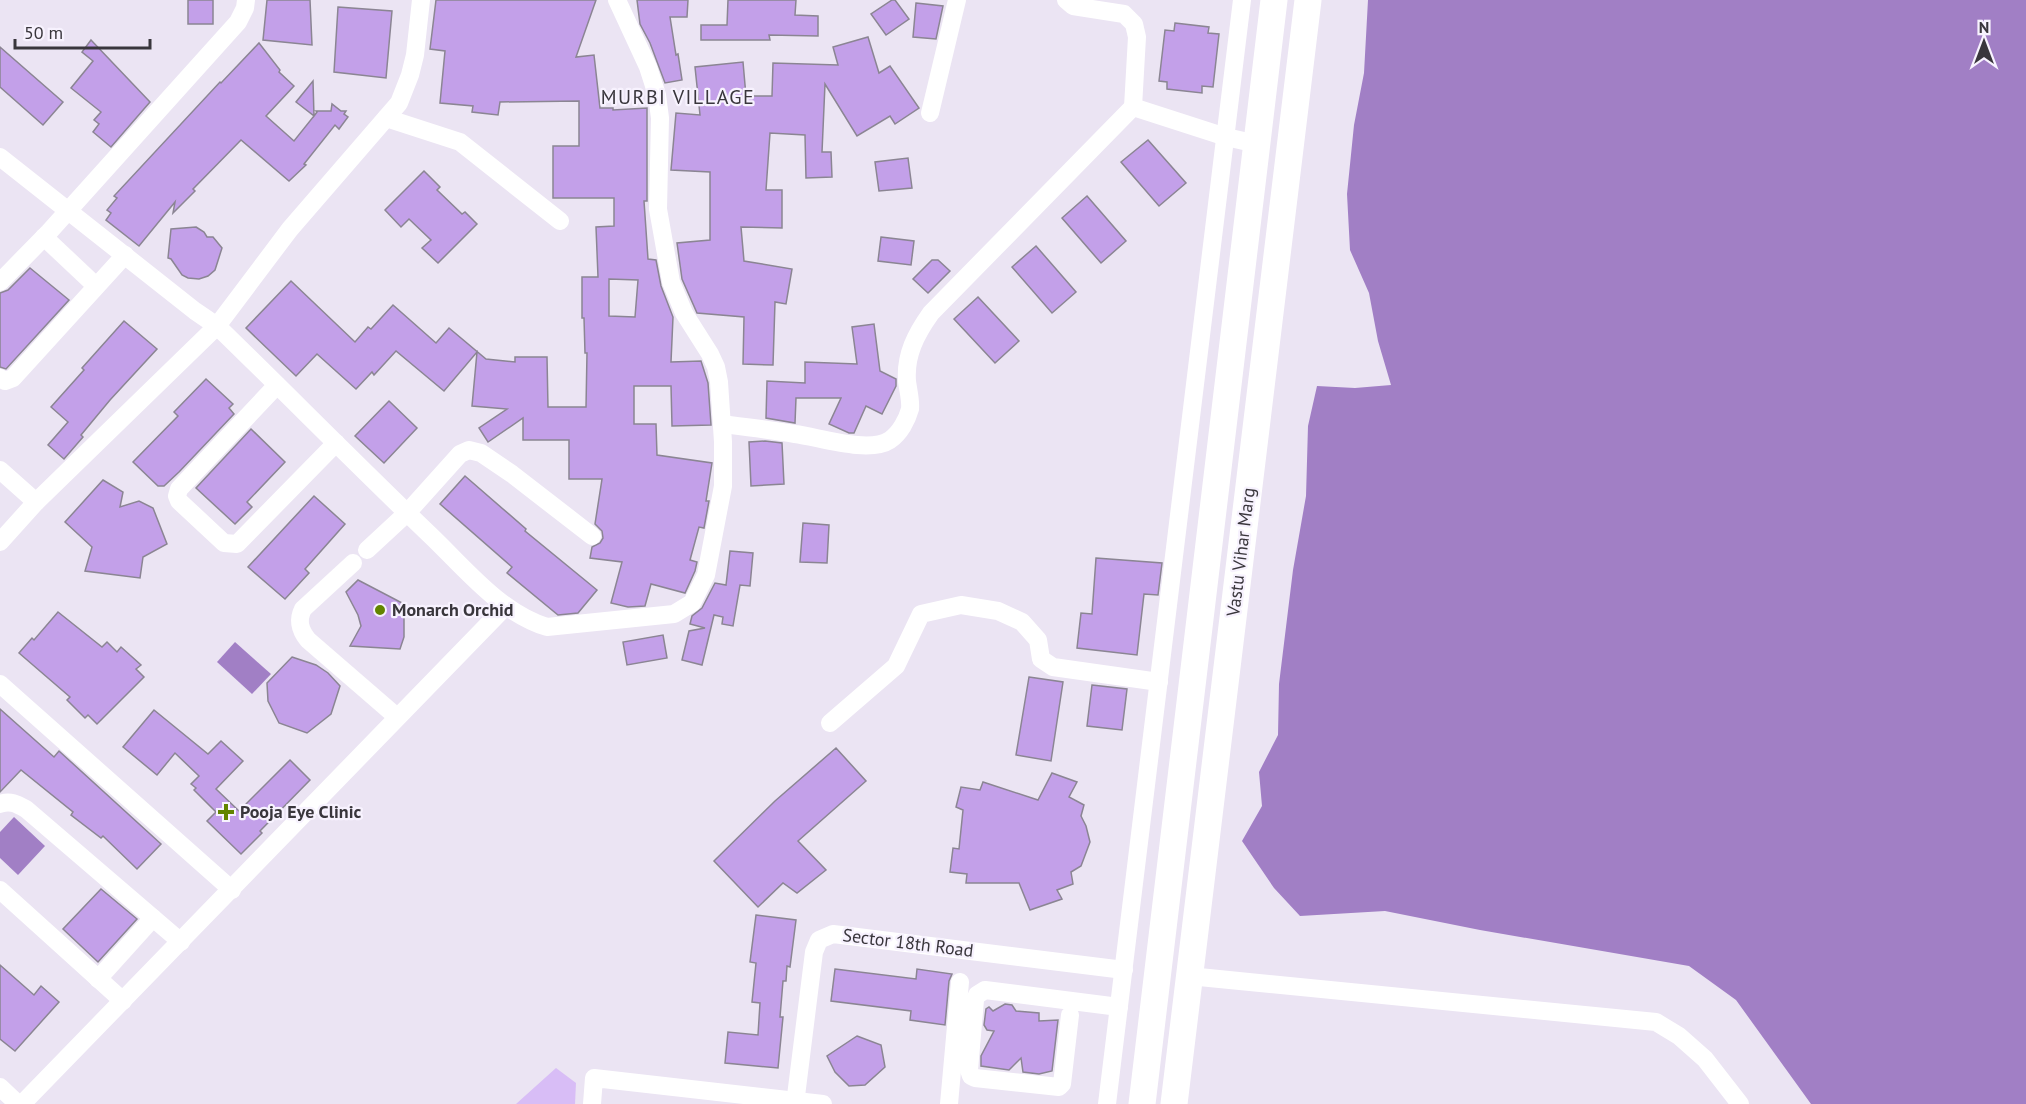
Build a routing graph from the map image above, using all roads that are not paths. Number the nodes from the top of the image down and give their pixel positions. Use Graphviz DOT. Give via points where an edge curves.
graph roads {
  1 [pos="421,0"];
  2 [pos="617,0"];
  3 [pos="957,0"];
  4 [pos="1066,0"];
  5 [pos="1242,0"];
  6 [pos="1274,0"];
  7 [pos="1308,0"];
  8 [pos="250,1"];
  9 [pos="1133,107"];
  10 [pos="930,112"];
  11 [pos="387,118"];
  12 [pos="1226,137"];
  13 [pos="1257,144"];
  14 [pos="0,157"];
  15 [pos="68,210"];
  16 [pos="560,221"];
  17 [pos="44,237"];
  18 [pos="125,255"];
  19 [pos="0,282"];
  20 [pos="96,286"];
  21 [pos="217,326"];
  22 [pos="0,378"];
  23 [pos="277,385"];
  24 [pos="722,424"];
  25 [pos="336,444"];
  26 [pos="0,470"];
  27 [pos="36,502"];
  28 [pos="407,513"];
  29 [pos="592,536"];
  30 [pos="0,542"];
  31 [pos="367,549"];
  32 [pos="353,563"];
  33 [pos="505,607"];
  34 [pos="1159,682"];
  35 [pos="0,684"];
  36 [pos="397,717"];
  37 [pos="830,723"];
  38 [pos="0,804"];
  39 [pos="0,890"];
  40 [pos="232,890"];
  41 [pos="153,918"];
  42 [pos="181,942"];
  43 [pos="1124,970"];
  44 [pos="1189,976"];
  45 [pos="98,979"];
  46 [pos="960,982"];
  47 [pos="123,1001"];
  48 [pos="1119,1007"];
  49 [pos="1070,1015"];
  50 [pos="0,1087"];
  51 [pos="795,1102"];
  52 [pos="20,1104"];
  53 [pos="592,1104"];
  54 [pos="823,1104"];
  55 [pos="949,1104"];
  56 [pos="1107,1104"];
  57 [pos="1142,1104"];
  58 [pos="1174,1104"];
  59 [pos="1740,1104"];
  1 -- 11 [label="street" via="410,75 399,103"];
  2 -- 24 [label="street" via="657,95 658,209 671,282 684,314 716,367"];
  3 -- 10 [label="street"];
  4 -- 9 [label="street" via="1072,6 1124,14 1134,24 1137,37"];
  5 -- 12 [label="street"];
  6 -- 13 [label="main road, Vastu Vihar Marg"];
  7 -- 44 [label="main road, Vastu Vihar Marg"];
  8 -- 15 [label="street" via="238,22"];
  9 -- 12 [label="street"];
  9 -- 24 [label="street" via="931,313 916,334 910,355 910,407 904,424 890,440 852,445"];
  11 -- 16 [label="street" via="460,142"];
  11 -- 21 [label="street" via="290,229"];
  12 -- 13 [label="street"];
  12 -- 34 [label="street"];
  13 -- 57 [label="main road, Vastu Vihar Marg"];
  14 -- 15 [label="street"];
  15 -- 17 [label="street"];
  15 -- 18 [label="street"];
  17 -- 19 [label="street"];
  17 -- 20 [label="street"];
  18 -- 20 [label="street"];
  18 -- 21 [label="street"];
  20 -- 22 [label="street" via="13,378"];
  21 -- 23 [label="street"];
  21 -- 27 [label="street"];
  23 -- 25 [label="street"];
  23 -- 25 [label="street" via="178,489 178,501 224,543 237,544"];
  24 -- 33 [label="street" via="723,486 717,525 706,575 692,603 674,614 547,627"];
  25 -- 28 [label="street"];
  26 -- 27 [label="street"];
  27 -- 30 [label="street"];
  28 -- 29 [label="street" via="460,454 469,450 481,453 512,474"];
  28 -- 31 [label="street"];
  28 -- 33 [label="street"];
  32 -- 36 [label="street" via="303,609 299,623 308,640"];
  33 -- 36 [label="street"];
  34 -- 37 [label="street" via="1053,667 1041,658 1038,640 1022,622 998,611 962,605 921,614 896,666"];
  34 -- 43 [label="street"];
  35 -- 40 [label="street"];
  36 -- 40 [label="street"];
  38 -- 41 [label="street" via="14,803 26,809"];
  39 -- 45 [label="street"];
  40 -- 42 [label="street"];
  41 -- 42 [label="street"];
  41 -- 45 [label="street"];
  42 -- 47 [label="street"];
  43 -- 48 [label="street"];
  43 -- 51 [label="street, Sector 18th Road" via="833,934 819,940 814,952"];
  44 -- 58 [label="main road, Vastu Vihar Marg"];
  44 -- 59 [label="street" via="1656,1022 1705,1059"];
  45 -- 47 [label="street"];
  46 -- 55 [label="street"];
  47 -- 52 [label="street"];
  48 -- 49 [label="street" via="980,992 975,1000 971,1076 1059,1088"];
  48 -- 56 [label="street"];
  50 -- 52 [label="street"];
  51 -- 53 [label="street" via="594,1078"];
  51 -- 54 [label="street"];
}
